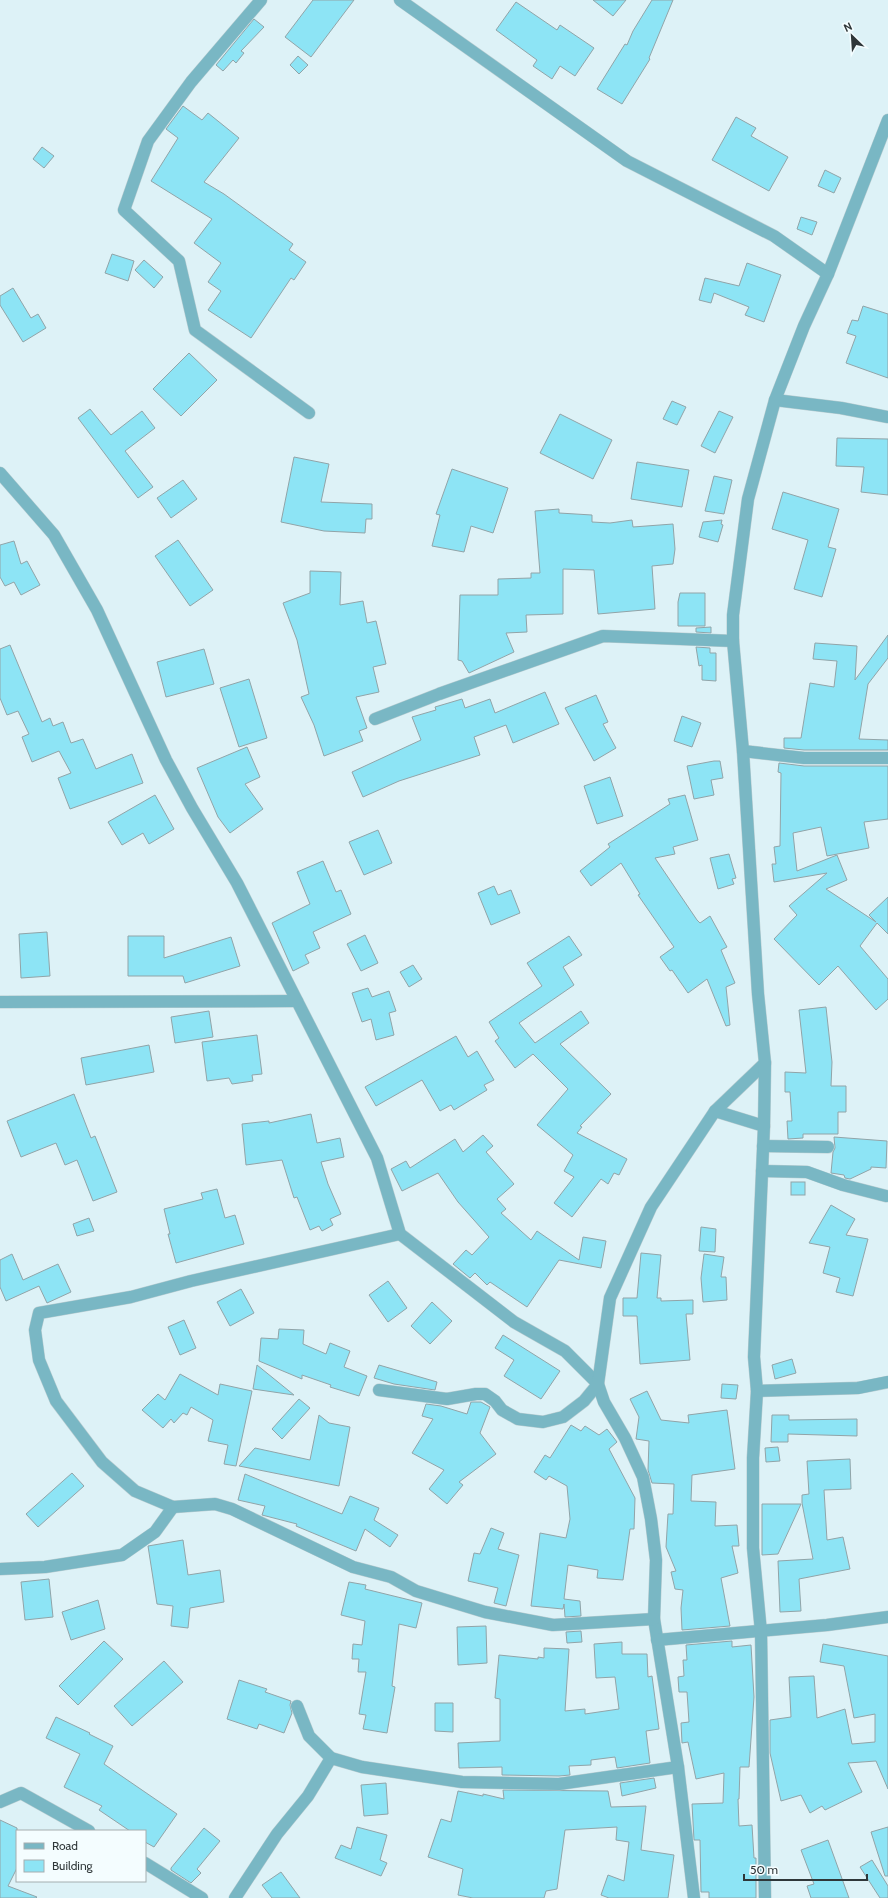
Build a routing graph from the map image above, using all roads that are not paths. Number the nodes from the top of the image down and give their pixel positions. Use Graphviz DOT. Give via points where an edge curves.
graph roads {
  1 [pos="261,0"];
  2 [pos="400,0"];
  3 [pos="416,4"];
  4 [pos="888,120"];
  5 [pos="828,274"];
  6 [pos="774,400"];
  7 [pos="309,413"];
  8 [pos="888,417"];
  9 [pos="0,473"];
  10 [pos="733,641"];
  11 [pos="375,719"];
  12 [pos="743,751"];
  13 [pos="888,758"];
  14 [pos="297,1001"];
  15 [pos="0,1002"];
  16 [pos="765,1063"];
  17 [pos="715,1111"];
  18 [pos="764,1126"];
  19 [pos="763,1146"];
  20 [pos="828,1147"];
  21 [pos="762,1171"];
  22 [pos="886,1196"];
  23 [pos="400,1234"];
  24 [pos="888,1382"];
  25 [pos="598,1384"];
  26 [pos="379,1390"];
  27 [pos="757,1391"];
  28 [pos="173,1507"];
  29 [pos="0,1569"];
  30 [pos="888,1617"];
  31 [pos="654,1619"];
  32 [pos="761,1632"];
  33 [pos="657,1640"];
  34 [pos="297,1706"];
  35 [pos="331,1758"];
  36 [pos="678,1767"];
  37 [pos="0,1802"];
  38 [pos="87,1830"];
  39 [pos="146,1864"];
  40 [pos="202,1898"];
  41 [pos="235,1898"];
  42 [pos="694,1898"];
  43 [pos="765,1898"];
  1 -- 7 [label="street" via="191,82 148,141 124,210 179,261 195,330"];
  2 -- 3 [label="street"];
  3 -- 5 [label="street" via="627,161 774,236"];
  4 -- 5 [label="street"];
  5 -- 6 [label="street"];
  6 -- 8 [label="street"];
  6 -- 10 [label="street" via="748,499 733,615"];
  9 -- 14 [label="street" via="54,535 97,610 166,760 237,883"];
  10 -- 11 [label="street" via="603,636"];
  10 -- 12 [label="street"];
  12 -- 13 [label="street" via="804,758"];
  12 -- 16 [label="street" via="758,994"];
  14 -- 15 [label="street"];
  14 -- 23 [label="street" via="377,1158"];
  16 -- 17 [label="street"];
  16 -- 18 [label="street"];
  17 -- 18 [label="street"];
  17 -- 25 [label="street" via="651,1207 610,1298"];
  18 -- 19 [label="street"];
  19 -- 20 [label="street"];
  19 -- 21 [label="street"];
  21 -- 22 [label="street" via="806,1172 842,1185"];
  21 -- 27 [label="street" via="754,1357"];
  23 -- 25 [label="street" via="514,1322 565,1351"];
  23 -- 28 [label="street" via="131,1297 39,1313 35,1330 39,1360 56,1401 102,1462 135,1491"];
  24 -- 27 [label="street" via="858,1388"];
  25 -- 26 [label="street" via="584,1401 563,1417 543,1422 518,1420 502,1410 485,1394 447,1399"];
  25 -- 31 [label="street" via="604,1402 625,1438 643,1477 656,1560"];
  27 -- 32 [label="street" via="752,1458 753,1548"];
  28 -- 29 [label="street" via="155,1532 122,1554 46,1567"];
  28 -- 31 [label="street" via="215,1504 232,1509 353,1567 392,1577 416,1591 485,1612 553,1625"];
  30 -- 32 [label="street"];
  31 -- 33 [label="street"];
  32 -- 33 [label="street"];
  32 -- 43 [label="street"];
  33 -- 36 [label="street"];
  34 -- 35 [label="street" via="308,1736"];
  35 -- 36 [label="street" via="362,1767 462,1782 559,1784"];
  35 -- 41 [label="street" via="308,1796 277,1834"];
  36 -- 42 [label="street"];
  37 -- 38 [label="street" via="21,1793"];
  39 -- 40 [label="street"];
}
